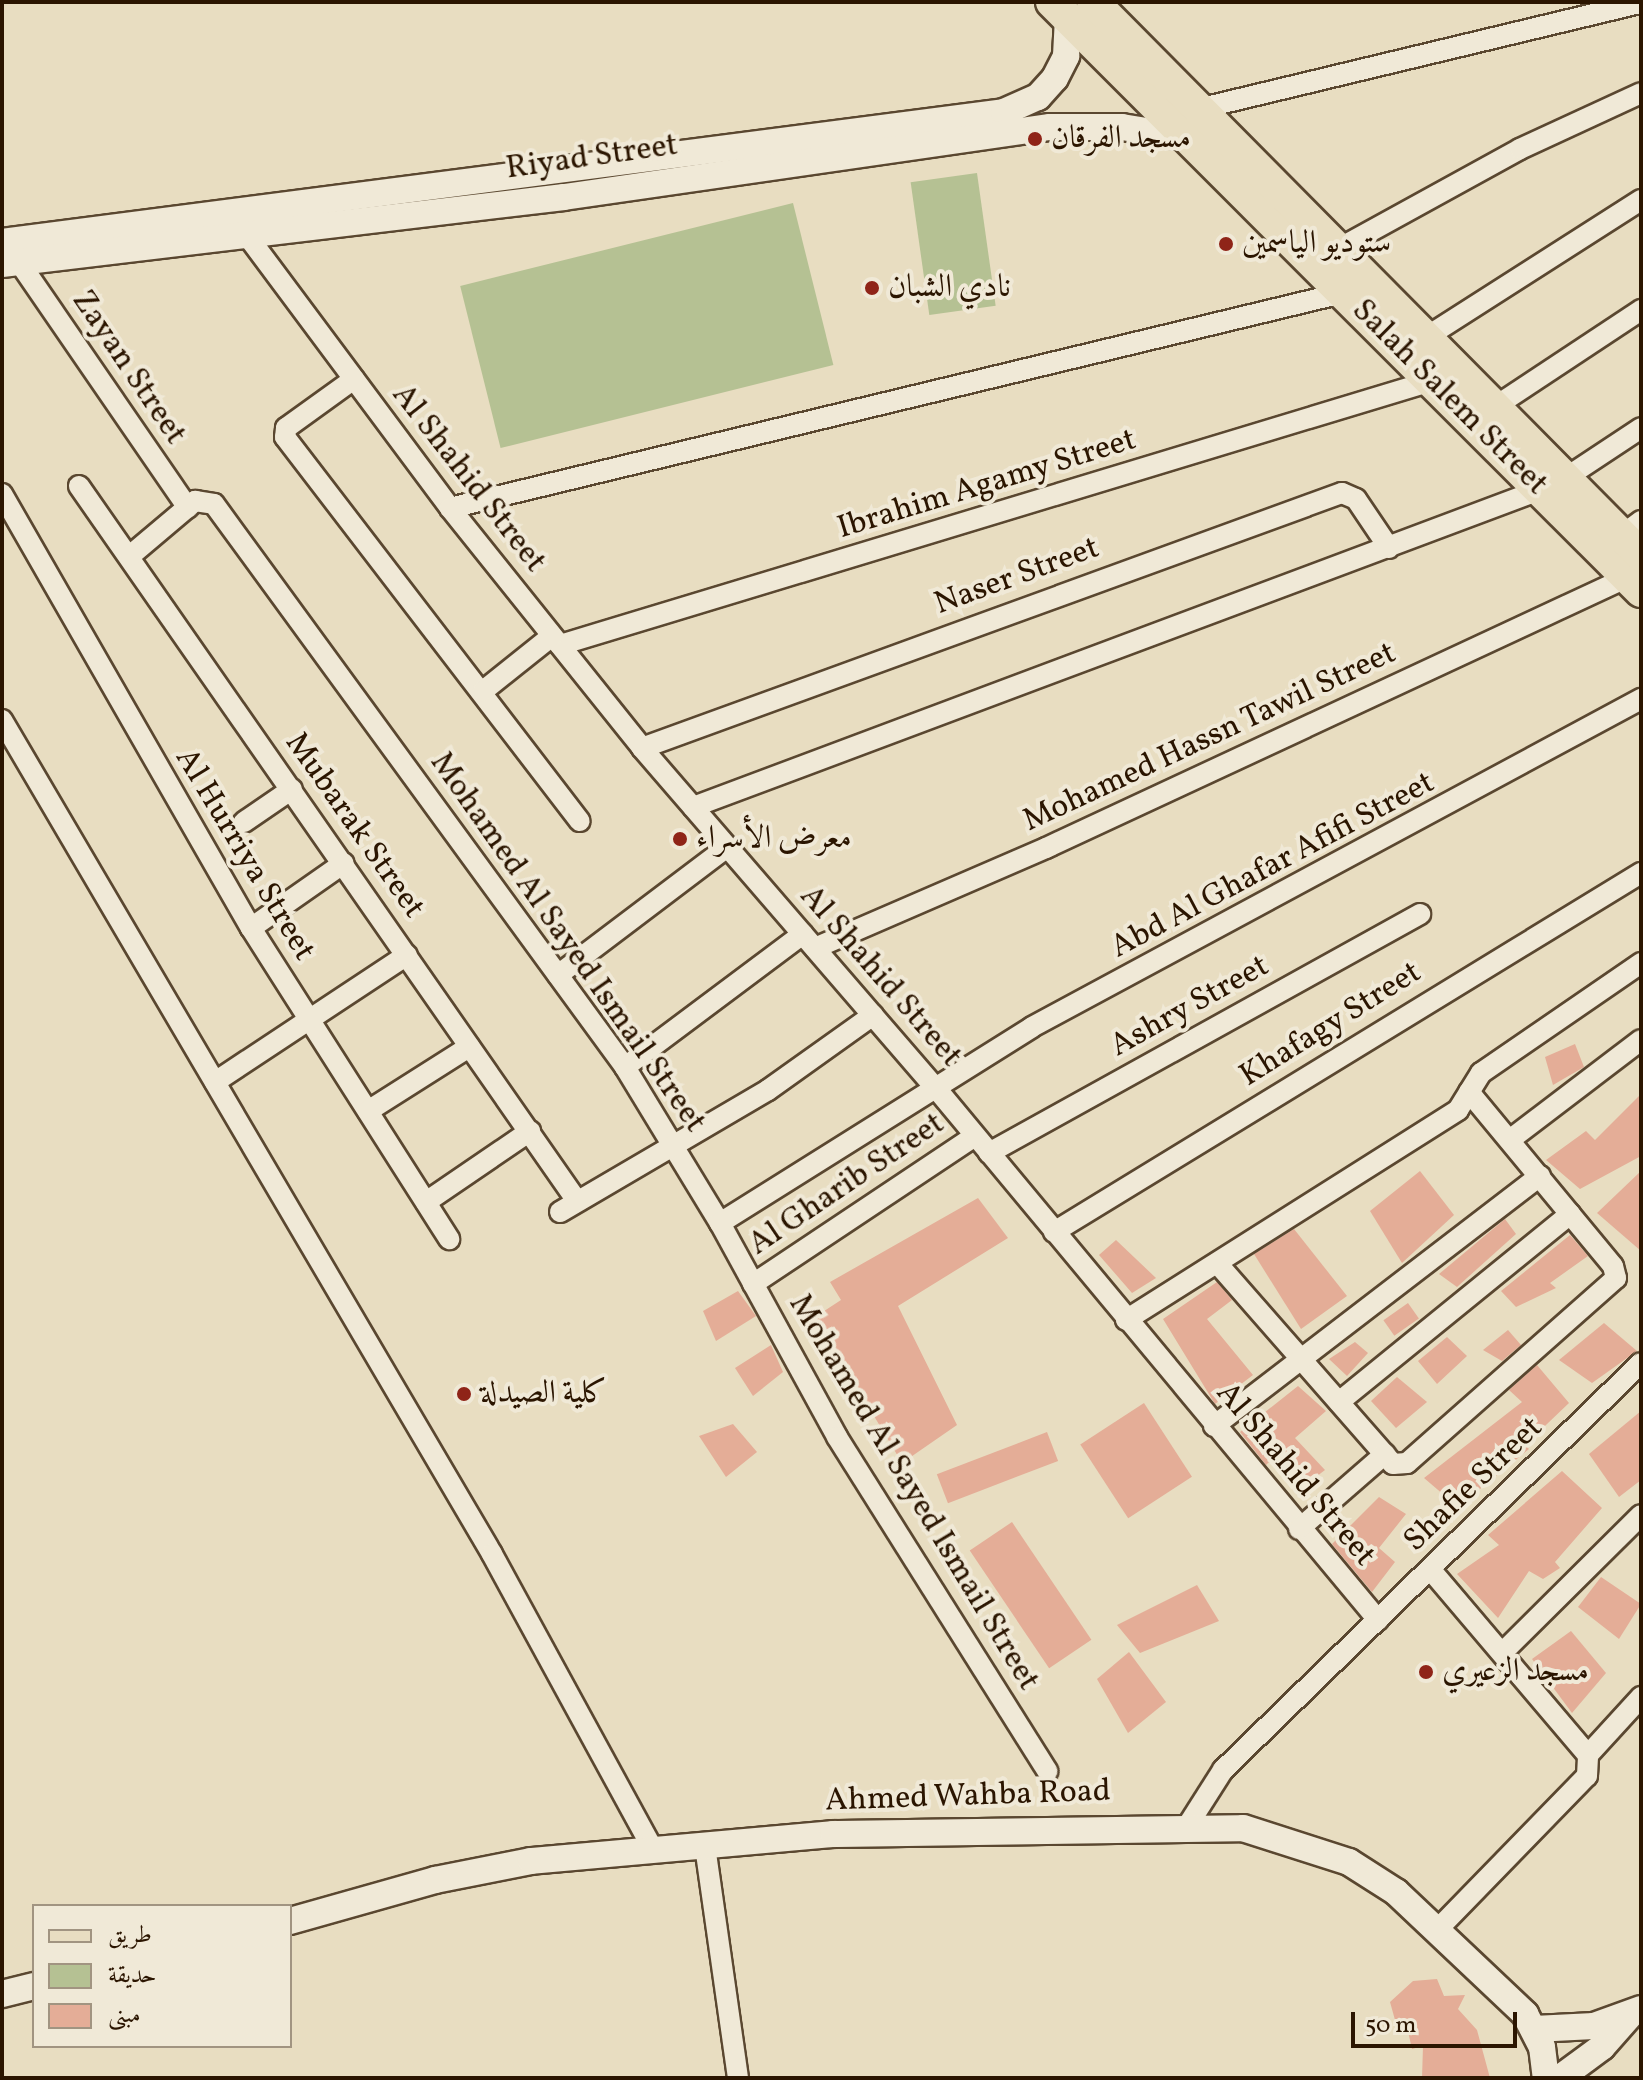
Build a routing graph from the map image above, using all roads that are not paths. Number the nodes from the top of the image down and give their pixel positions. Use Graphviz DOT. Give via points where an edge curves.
graph roads {
  1 [pos="1641,3"];
  2 [pos="1071,7"];
  3 [pos="1641,93"];
  4 [pos="1194,123"];
  5 [pos="895,139"];
  6 [pos="563,185"];
  7 [pos="1641,200"];
  8 [pos="231,213"];
  9 [pos="249,237"];
  10 [pos="1340,248"];
  11 [pos="8,256"];
  12 [pos="1342,293"];
  13 [pos="1641,310"];
  14 [pos="1425,338"];
  15 [pos="354,379"];
  16 [pos="1431,381"];
  17 [pos="1493,408"];
  18 [pos="1641,428"];
  19 [pos="1553,484"];
  20 [pos="79,486"];
  21 [pos="2,494"];
  22 [pos="188,508"];
  23 [pos="450,508"];
  24 [pos="1389,548"];
  25 [pos="131,555"];
  26 [pos="1634,556"];
  27 [pos="556,640"];
  28 [pos="483,691"];
  29 [pos="1641,699"];
  30 [pos="2,720"];
  31 [pos="642,748"];
  32 [pos="292,789"];
  33 [pos="693,807"];
  34 [pos="580,821"];
  35 [pos="244,822"];
  36 [pos="727,847"];
  37 [pos="344,863"];
  38 [pos="1641,873"];
  39 [pos="1420,914"];
  40 [pos="251,928"];
  41 [pos="809,941"];
  42 [pos="407,955"];
  43 [pos="1641,963"];
  44 [pos="558,975"];
  45 [pos="873,1015"];
  46 [pos="310,1022"];
  47 [pos="1641,1040"];
  48 [pos="469,1047"];
  49 [pos="625,1067"];
  50 [pos="215,1082"];
  51 [pos="935,1087"];
  52 [pos="1469,1092"];
  53 [pos="368,1111"];
  54 [pos="530,1131"];
  55 [pos="975,1136"];
  56 [pos="1511,1139"];
  57 [pos="673,1143"];
  58 [pos="989,1153"];
  59 [pos="1540,1176"];
  60 [pos="426,1202"];
  61 [pos="1570,1214"];
  62 [pos="720,1223"];
  63 [pos="1054,1232"];
  64 [pos="449,1239"];
  65 [pos="1217,1263"];
  66 [pos="753,1284"];
  67 [pos="1126,1320"];
  68 [pos="1301,1358"];
  69 [pos="1641,1363"];
  70 [pos="1339,1402"];
  71 [pos="1214,1426"];
  72 [pos="1385,1454"];
  73 [pos="1641,1515"];
  74 [pos="1299,1529"];
  75 [pos="1430,1569"];
  76 [pos="1378,1620"];
  77 [pos="1503,1652"];
  78 [pos="1641,1697"];
  79 [pos="1588,1755"];
  80 [pos="1047,1771"];
  81 [pos="1188,1825"];
  82 [pos="705,1846"];
  83 [pos="654,1851"];
  84 [pos="292,1920"];
  85 [pos="1437,1930"];
  86 [pos="32,1986"];
  87 [pos="2,1994"];
  88 [pos="1636,2011"];
  89 [pos="1534,2029"];
  90 [pos="738,2078"];
  91 [pos="1546,2078"];
  92 [pos="1560,2078"];
  1 -- 4 [label="street"];
  2 -- 4 [label="main road, Salah Salem Street"];
  2 -- 5 [label="street, Riyad Street" via="1062,67 1028,104"];
  3 -- 10 [label="street" via="1520,149"];
  4 -- 5 [label="street, Riyad Street"];
  4 -- 10 [label="main road, Salah Salem Street"];
  4 -- 12 [label="main road, Salah Salem Street"];
  5 -- 6 [label="street, Riyad Street"];
  6 -- 8 [label="street, Riyad Street"];
  6 -- 9 [label="street, Riyad Street"];
  7 -- 14 [label="street"];
  8 -- 9 [label="street, Al Shahid Street"];
  8 -- 11 [label="street, Riyad Street"];
  9 -- 11 [label="street, Riyad Street"];
  9 -- 15 [label="street, Al Shahid Street"];
  10 -- 14 [label="main road, Salah Salem Street"];
  11 -- 22 [label="street, Zayan Street"];
  12 -- 16 [label="main road, Salah Salem Street"];
  12 -- 23 [label="street"];
  13 -- 17 [label="street"];
  14 -- 17 [label="main road, Salah Salem Street"];
  15 -- 23 [label="street, Al Shahid Street"];
  15 -- 28 [label="street" via="286,428 285,437"];
  16 -- 19 [label="main road, Salah Salem Street"];
  16 -- 27 [label="street, Ibrahim Agamy Street"];
  17 -- 19 [label="main road, Salah Salem Street"];
  18 -- 19 [label="street"];
  19 -- 24 [label="street"];
  19 -- 26 [label="main road, Salah Salem Street"];
  20 -- 25 [label="street, Mubarak Street"];
  21 -- 40 [label="street, Al Hurriya Street"];
  22 -- 25 [label="street"];
  22 -- 44 [label="street, Mohamed Al Sayed Ismail Street" via="201,499 214,504"];
  23 -- 27 [label="street, Al Shahid Street"];
  24 -- 31 [label="street, Naser Street" via="1356,499 1342,493"];
  24 -- 33 [label="street"];
  25 -- 32 [label="street, Mubarak Street"];
  26 -- 41 [label="street, Mohamed Hassn Tawil Street" via="1046,848"];
  27 -- 28 [label="street"];
  27 -- 31 [label="street, Al Shahid Street"];
  28 -- 34 [label="street"];
  29 -- 51 [label="street, Abd Al Ghafar Afifi Street" via="1032,1027"];
  30 -- 50 [label="street"];
  31 -- 33 [label="street, Al Shahid Street"];
  32 -- 35 [label="street"];
  32 -- 37 [label="street, Mubarak Street"];
  33 -- 36 [label="street, Al Shahid Street"];
  36 -- 41 [label="street, Al Shahid Street"];
  36 -- 44 [label="street"];
  37 -- 40 [label="street"];
  37 -- 42 [label="street, Mubarak Street"];
  38 -- 63 [label="street, Khafagy Street"];
  39 -- 58 [label="street, Ashry Street"];
  40 -- 46 [label="street, Al Hurriya Street"];
  41 -- 45 [label="street, Al Shahid Street"];
  41 -- 49 [label="street, Mohamed Hassn Tawil Street"];
  42 -- 46 [label="street"];
  42 -- 48 [label="street, Mubarak Street"];
  43 -- 52 [label="street" via="1481,1073"];
  44 -- 49 [label="street, Mohamed Al Sayed Ismail Street"];
  45 -- 51 [label="street, Al Shahid Street"];
  45 -- 57 [label="street" via="792,1075"];
  46 -- 50 [label="street"];
  46 -- 53 [label="street, Al Hurriya Street"];
  47 -- 56 [label="street"];
  48 -- 53 [label="street"];
  48 -- 54 [label="street, Mubarak Street"];
  49 -- 57 [label="street, Mohamed Al Sayed Ismail Street"];
  50 -- 83 [label="street" via="492,1554"];
  51 -- 55 [label="street, Al Shahid Street"];
  51 -- 62 [label="street, Abd Al Ghafar Afifi Street"];
  52 -- 56 [label="street"];
  52 -- 65 [label="street" via="1458,1110"];
  53 -- 60 [label="street, Al Hurriya Street"];
  54 -- 57 [label="street, Mubarak Street" via="568,1206"];
  54 -- 60 [label="street"];
  55 -- 58 [label="street, Al Shahid Street"];
  55 -- 66 [label="street, Al Gharib Street"];
  56 -- 59 [label="street"];
  57 -- 62 [label="street, Mohamed Al Sayed Ismail Street"];
  58 -- 63 [label="street, Al Shahid Street"];
  59 -- 61 [label="street"];
  59 -- 68 [label="street"];
  60 -- 64 [label="street, Al Hurriya Street"];
  61 -- 70 [label="street"];
  61 -- 72 [label="street" via="1613,1266 1616,1278 1407,1463 1393,1464"];
  62 -- 66 [label="street, Mohamed Al Sayed Ismail Street"];
  63 -- 67 [label="street, Al Shahid Street"];
  65 -- 67 [label="street"];
  65 -- 68 [label="street"];
  66 -- 80 [label="street, Mohamed Al Sayed Ismail Street" via="837,1437"];
  67 -- 71 [label="street, Al Shahid Street"];
  68 -- 70 [label="street"];
  68 -- 71 [label="street"];
  69 -- 75 [label="street, Shafie Street"];
  70 -- 72 [label="street"];
  71 -- 74 [label="street, Al Shahid Street"];
  72 -- 74 [label="street"];
  73 -- 77 [label="street"];
  74 -- 76 [label="street, Al Shahid Street"];
  75 -- 76 [label="street, Shafie Street"];
  75 -- 77 [label="street"];
  76 -- 81 [label="street, Shafie Street" via="1223,1770"];
  77 -- 79 [label="street"];
  78 -- 79 [label="street"];
  79 -- 85 [label="street" via="1587,1776"];
  81 -- 82 [label="street, Ahmed Wahba Road" via="833,1834"];
  81 -- 85 [label="street, Ahmed Wahba Road" via="1243,1828 1336,1857 1396,1892"];
  82 -- 83 [label="street, Ahmed Wahba Road"];
  82 -- 90 [label="street"];
  83 -- 84 [label="street, Ahmed Wahba Road" via="498,1866"];
  85 -- 89 [label="street, Ahmed Wahba Road"];
  86 -- 87 [label="street"];
  88 -- 89 [label="street" via="1584,2027"];
  88 -- 92 [label="street" via="1602,2047"];
  89 -- 91 [label="street"];
}
